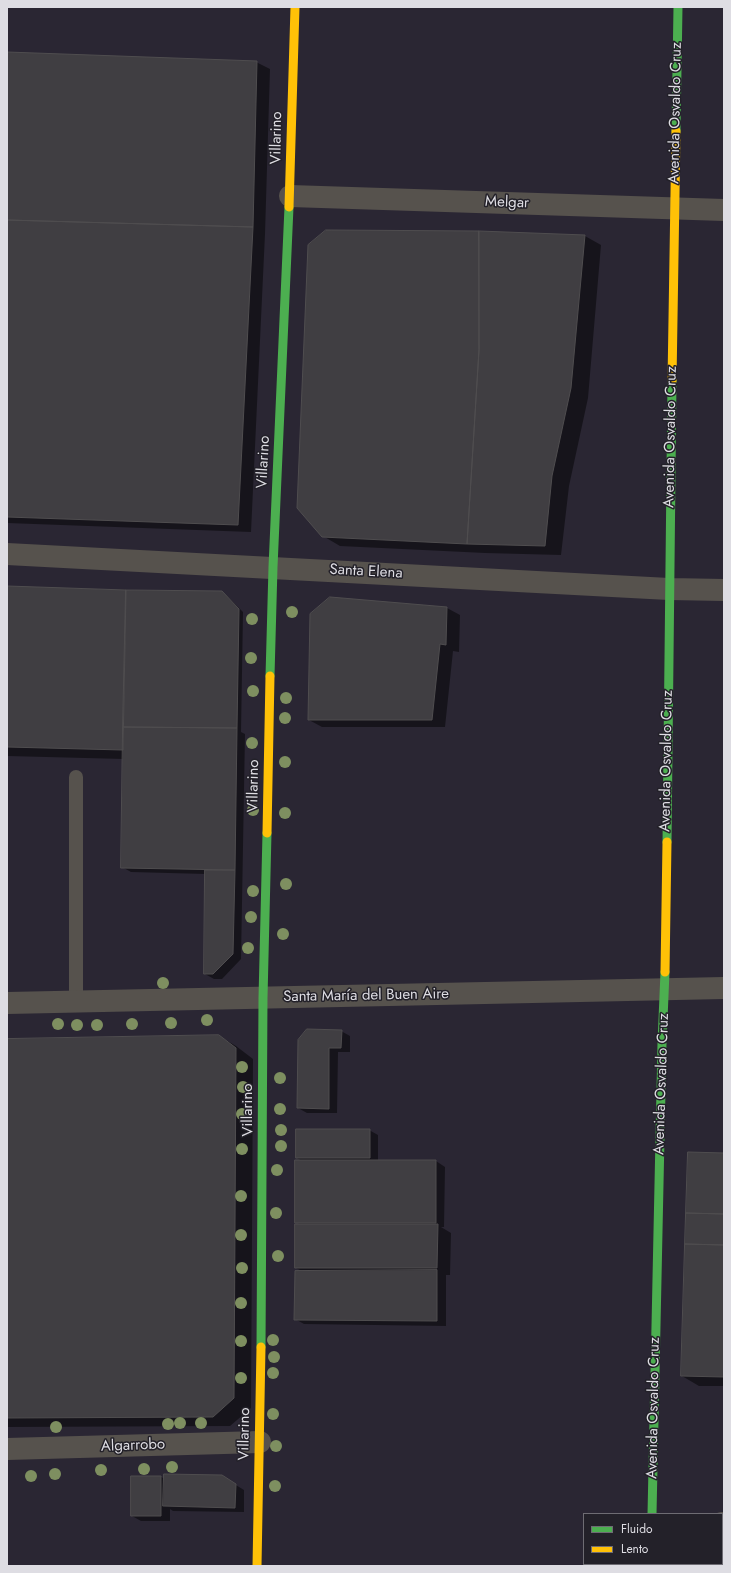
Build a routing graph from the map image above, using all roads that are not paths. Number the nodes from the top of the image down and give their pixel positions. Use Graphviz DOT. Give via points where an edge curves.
graph roads {
  1 [pos="295,7"];
  2 [pos="678,7"];
  3 [pos="290,196"];
  4 [pos="674,210"];
  5 [pos="724,210"];
  6 [pos="7,554"];
  7 [pos="273,567"];
  8 [pos="669,589"];
  9 [pos="724,590"];
  10 [pos="76,777"];
  11 [pos="724,988"];
  12 [pos="665,989"];
  13 [pos="263,998"];
  14 [pos="76,1001"];
  15 [pos="7,1003"];
  16 [pos="260,1442"];
  17 [pos="7,1449"];
  18 [pos="652,1513"];
  19 [pos="257,1566"];
  1 -- 3 [label="street, Villarino"];
  2 -- 4 [label="street, Avenida Osvaldo Cruz"];
  3 -- 4 [label="street, Melgar"];
  3 -- 7 [label="street, Villarino"];
  4 -- 5 [label="street, Melgar"];
  4 -- 8 [label="street, Avenida Osvaldo Cruz"];
  6 -- 7 [label="street, Santa Elena"];
  7 -- 8 [label="street, Santa Elena"];
  7 -- 13 [label="street, Villarino"];
  8 -- 9 [label="street, Santa Elena"];
  8 -- 12 [label="street, Avenida Osvaldo Cruz"];
  10 -- 14 [label="lane"];
  11 -- 12 [label="street, Santa María del Buen Aire"];
  12 -- 13 [label="street, Santa María del Buen Aire"];
  12 -- 18 [label="street, Avenida Osvaldo Cruz"];
  13 -- 14 [label="street, Santa María del Buen Aire"];
  13 -- 16 [label="street, Villarino"];
  14 -- 15 [label="street, Santa María del Buen Aire"];
  16 -- 17 [label="street, Algarrobo"];
  16 -- 19 [label="street, Villarino"];
}
